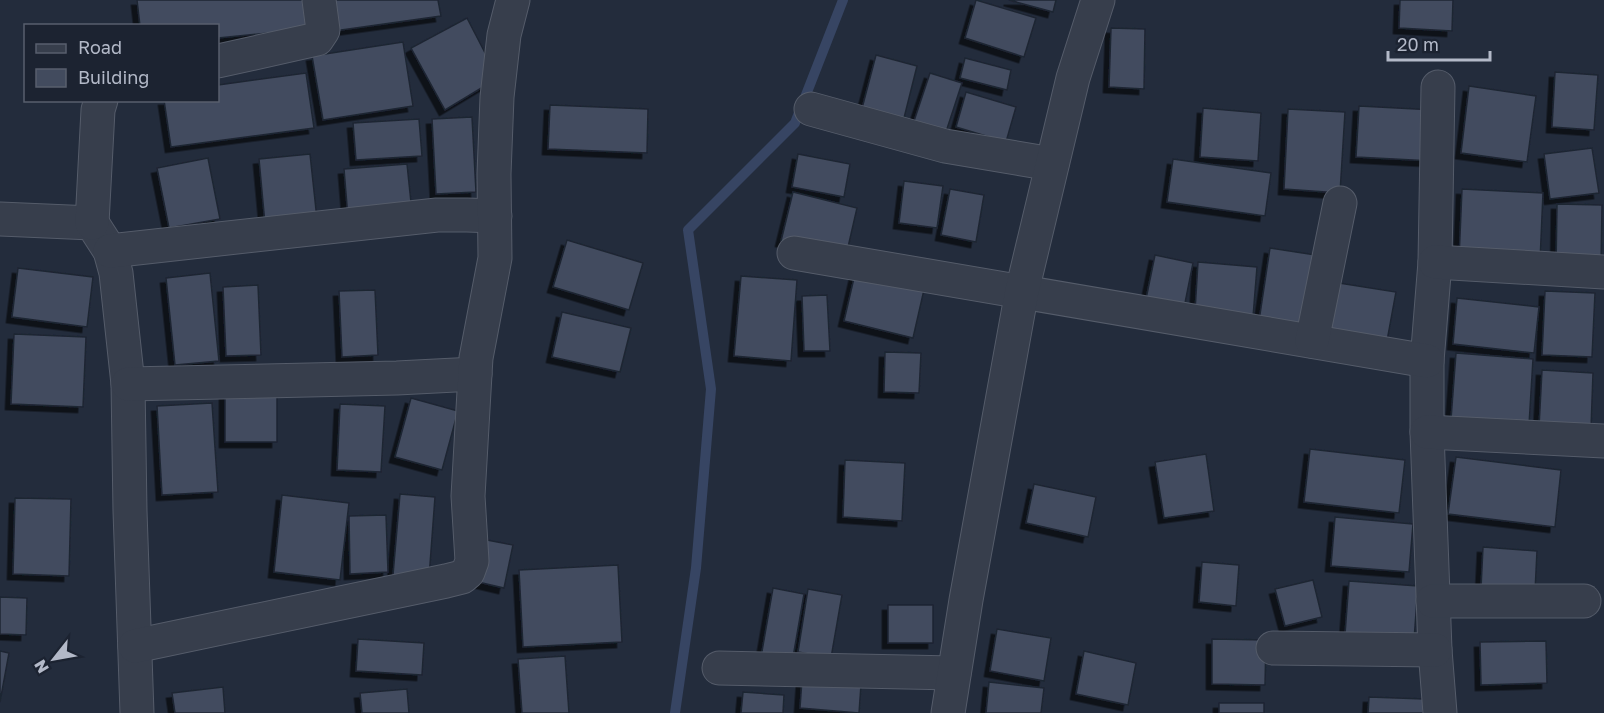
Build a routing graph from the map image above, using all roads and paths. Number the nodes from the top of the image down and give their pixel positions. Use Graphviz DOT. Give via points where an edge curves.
graph roads {
  1 [pos="319,0"];
  2 [pos="513,0"];
  3 [pos="1098,0"];
  4 [pos="219,61"];
  5 [pos="1438,87"];
  6 [pos="100,102"];
  7 [pos="811,110"];
  8 [pos="1052,165"];
  9 [pos="1340,203"];
  10 [pos="495,216"];
  11 [pos="0,219"];
  12 [pos="92,223"];
  13 [pos="110,251"];
  14 [pos="794,253"];
  15 [pos="1435,262"];
  16 [pos="1604,272"];
  17 [pos="1022,291"];
  18 [pos="1312,340"];
  19 [pos="1427,361"];
  20 [pos="475,374"];
  21 [pos="128,384"];
  22 [pos="1427,432"];
  23 [pos="1604,441"];
  24 [pos="1433,601"];
  25 [pos="1584,601"];
  26 [pos="135,646"];
  27 [pos="1273,648"];
  28 [pos="1435,650"];
  29 [pos="719,668"];
  30 [pos="954,674"];
  31 [pos="137,713"];
  32 [pos="948,713"];
  33 [pos="1440,713"];
  1 -- 4 [label="street" via="322,30 317,39"];
  2 -- 10 [label="street" via="504,35 497,97"];
  3 -- 8 [label="street" via="1073,78"];
  5 -- 15 [label="street"];
  6 -- 12 [label="street"];
  7 -- 8 [label="street" via="945,146"];
  8 -- 17 [label="street"];
  9 -- 18 [label="street"];
  10 -- 13 [label="street" via="437,216"];
  10 -- 20 [label="street" via="495,258"];
  11 -- 12 [label="street"];
  12 -- 13 [label="street"];
  13 -- 21 [label="street"];
  14 -- 17 [label="street"];
  15 -- 16 [label="street"];
  15 -- 19 [label="street"];
  17 -- 18 [label="street"];
  17 -- 30 [label="street"];
  18 -- 19 [label="street"];
  19 -- 22 [label="street"];
  20 -- 21 [label="street"];
  20 -- 26 [label="street" via="468,496 472,561 462,577"];
  21 -- 26 [label="street"];
  22 -- 23 [label="street"];
  22 -- 24 [label="street"];
  24 -- 25 [label="street"];
  24 -- 28 [label="street"];
  26 -- 31 [label="street"];
  27 -- 28 [label="street"];
  28 -- 33 [label="street"];
  29 -- 30 [label="street"];
  30 -- 32 [label="street"];
}
